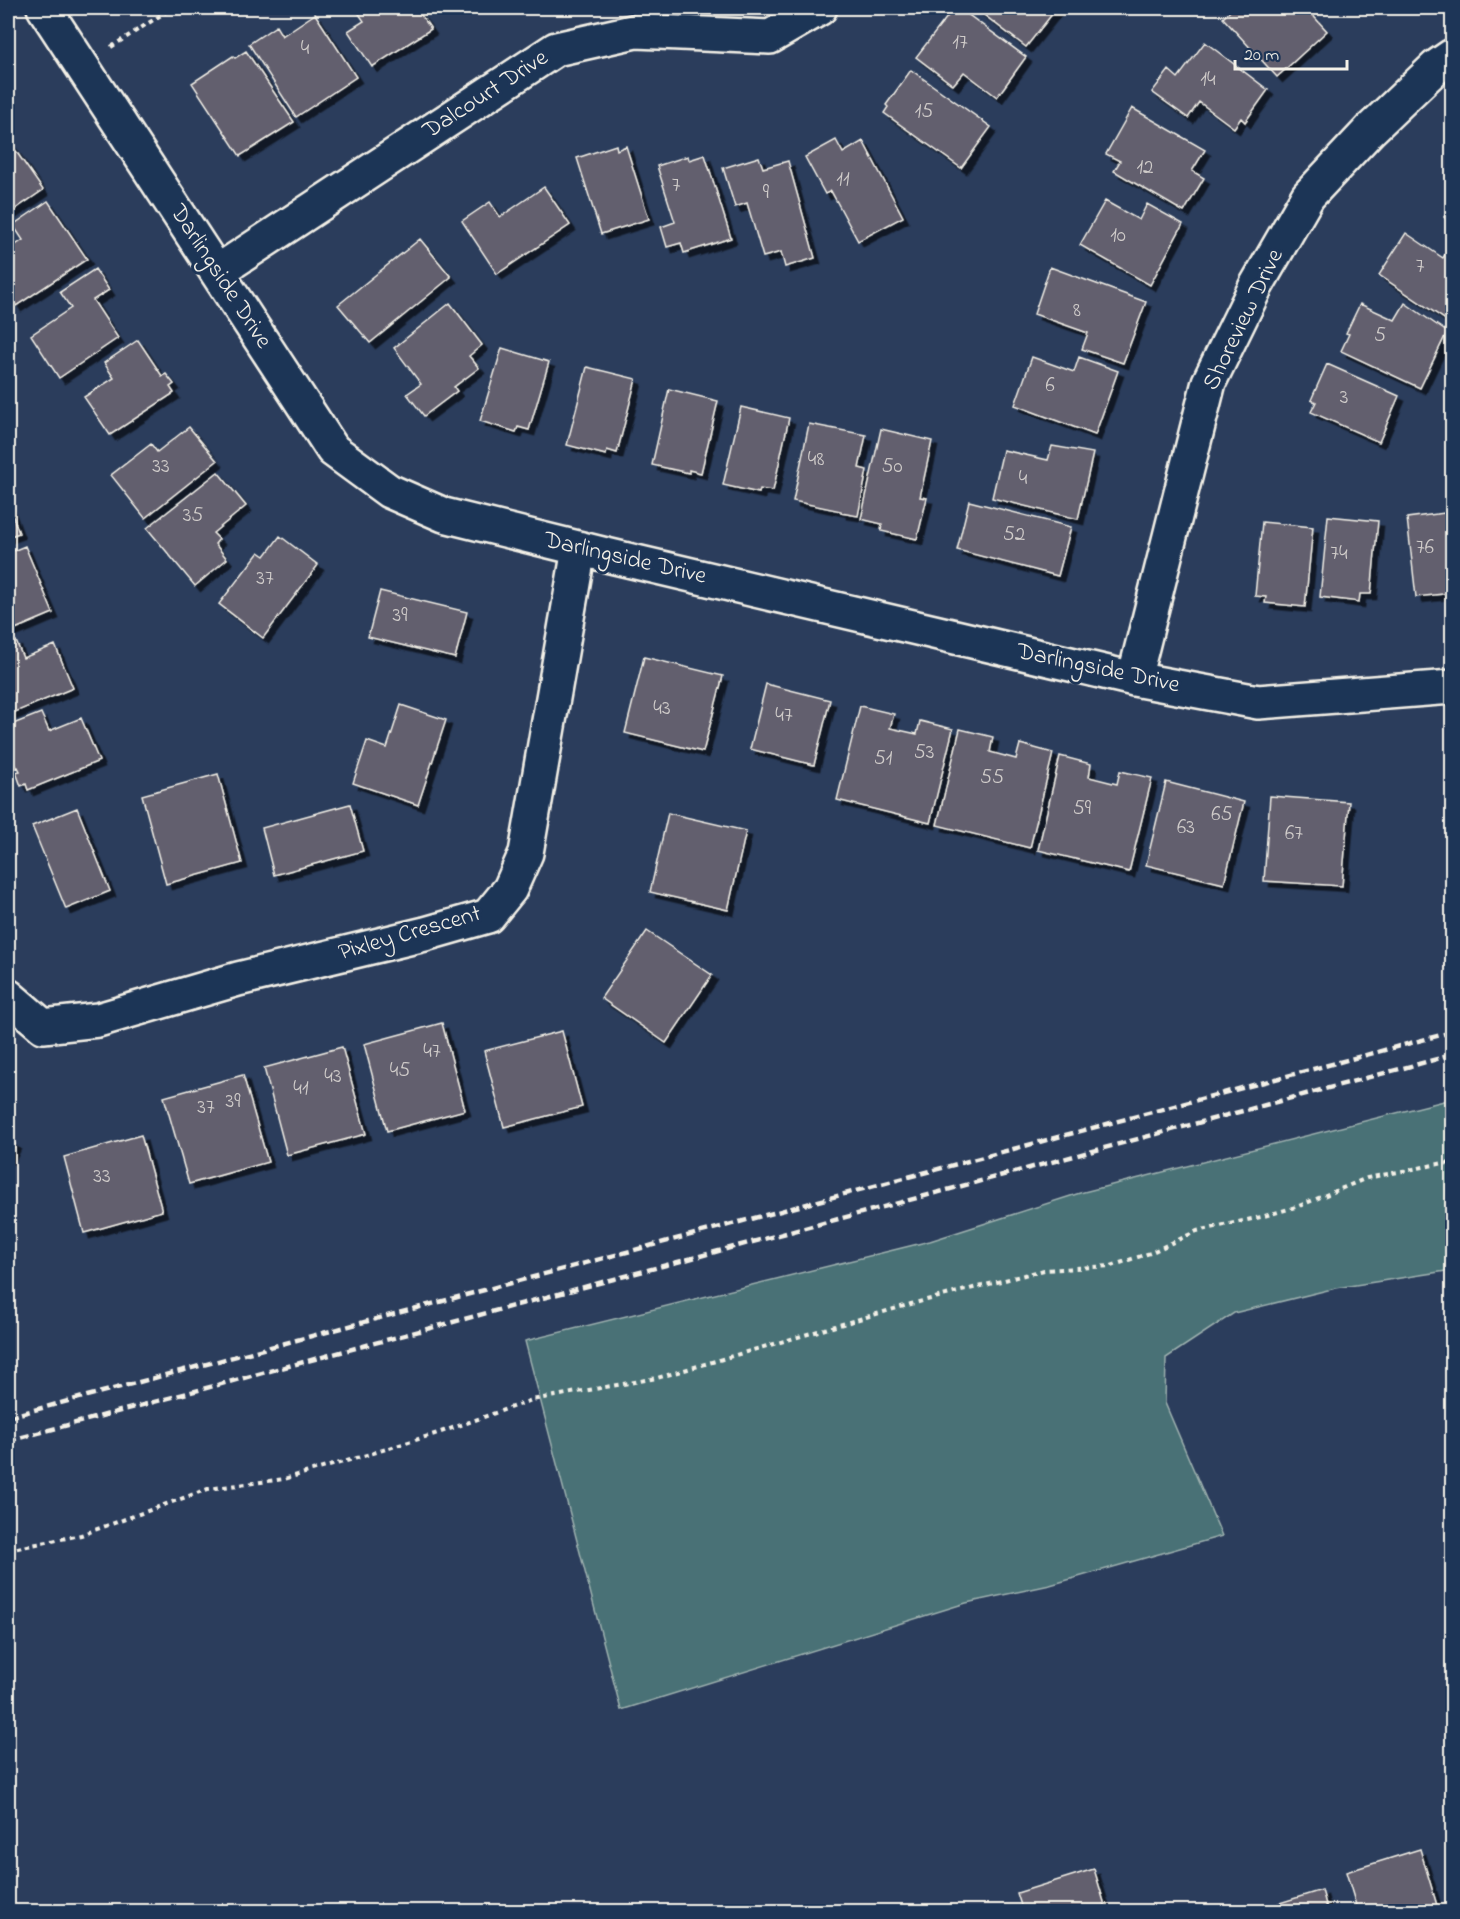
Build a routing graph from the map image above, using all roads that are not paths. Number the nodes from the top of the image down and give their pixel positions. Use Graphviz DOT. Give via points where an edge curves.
graph roads {
  1 [pos="44,8"];
  2 [pos="820,8"];
  3 [pos="1452,56"];
  4 [pos="217,272"];
  5 [pos="579,549"];
  6 [pos="1134,679"];
  7 [pos="1452,687"];
  8 [pos="8,996"];
  1 -- 4 [label="street, Darlingside Drive"];
  2 -- 4 [label="street, Dalcourt Drive" via="770,38 636,31 556,49"];
  3 -- 6 [label="street, Shoreview Drive" via="1370,130 1308,196 1256,286 1209,382"];
  4 -- 5 [label="street, Darlingside Drive" via="333,450 389,492 444,515"];
  5 -- 6 [label="street, Darlingside Drive"];
  5 -- 8 [label="street, Pixley Crescent" via="526,853 510,889 488,916 238,978 98,1020 43,1026"];
  6 -- 7 [label="street, Darlingside Drive" via="1258,702"];
}
